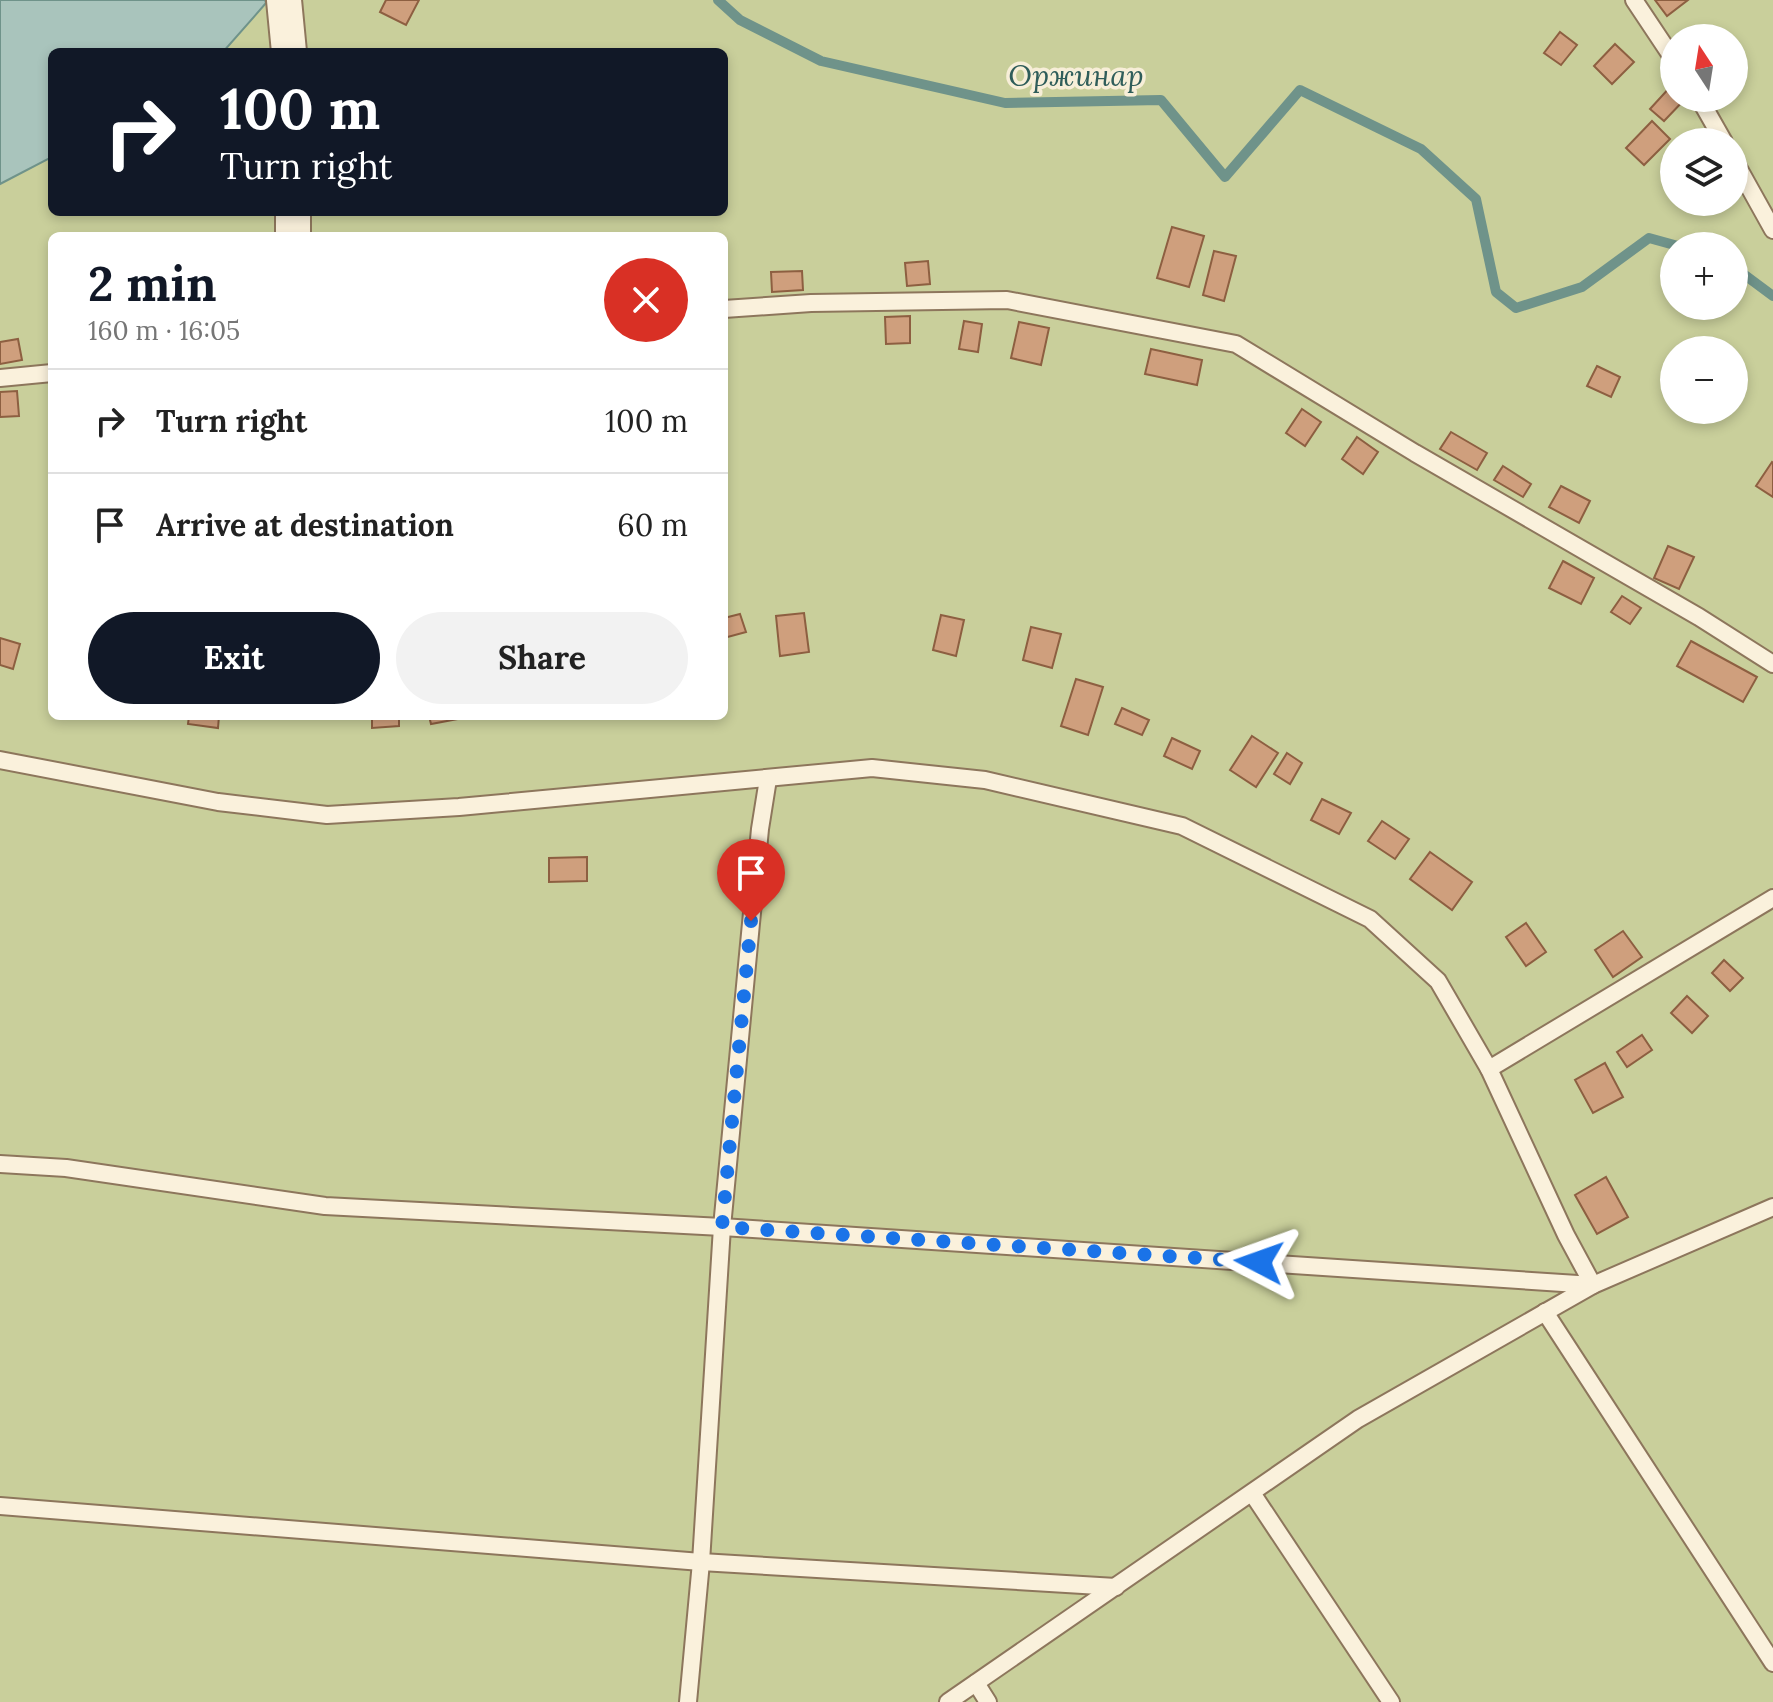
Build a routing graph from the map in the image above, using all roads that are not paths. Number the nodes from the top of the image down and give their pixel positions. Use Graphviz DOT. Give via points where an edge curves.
graph roads {
  1 [pos="284,0"];
  2 [pos="1634,0"];
  3 [pos="1660,39"];
  4 [pos="289,48"];
  5 [pos="1748,185"];
  6 [pos="1773,230"];
  7 [pos="728,309"];
  8 [pos="48,373"];
  9 [pos="0,378"];
  10 [pos="1773,664"];
  11 [pos="0,760"];
  12 [pos="768,779"];
  13 [pos="1773,898"];
  14 [pos="1489,1069"];
  15 [pos="0,1164"];
  16 [pos="1773,1207"];
  17 [pos="722,1227"];
  18 [pos="1593,1285"];
  19 [pos="1545,1312"];
  20 [pos="1252,1493"];
  21 [pos="0,1506"];
  22 [pos="701,1562"];
  23 [pos="1116,1587"];
  24 [pos="1773,1663"];
  25 [pos="976,1683"];
  26 [pos="688,1702"];
  27 [pos="948,1702"];
  28 [pos="988,1702"];
  29 [pos="1391,1702"];
  1 -- 4 [label="street"];
  2 -- 3 [label="lane"];
  5 -- 6 [label="lane"];
  7 -- 10 [label="lane" via="1007,300 1236,344"];
  8 -- 9 [label="lane"];
  11 -- 12 [label="lane" via="218,802 327,815"];
  12 -- 14 [label="lane" via="872,768 985,780 1182,826 1370,919 1438,981"];
  12 -- 17 [label="lane"];
  13 -- 14 [label="lane"];
  14 -- 18 [label="lane"];
  15 -- 17 [label="lane" via="66,1168 325,1206"];
  16 -- 18 [label="lane"];
  17 -- 18 [label="lane"];
  17 -- 22 [label="lane"];
  18 -- 19 [label="lane"];
  19 -- 20 [label="lane" via="1358,1419"];
  19 -- 24 [label="lane"];
  20 -- 23 [label="lane"];
  20 -- 29 [label="lane"];
  21 -- 22 [label="lane"];
  22 -- 23 [label="lane"];
  22 -- 26 [label="lane"];
  23 -- 25 [label="lane"];
  25 -- 27 [label="lane"];
  25 -- 28 [label="lane"];
}
